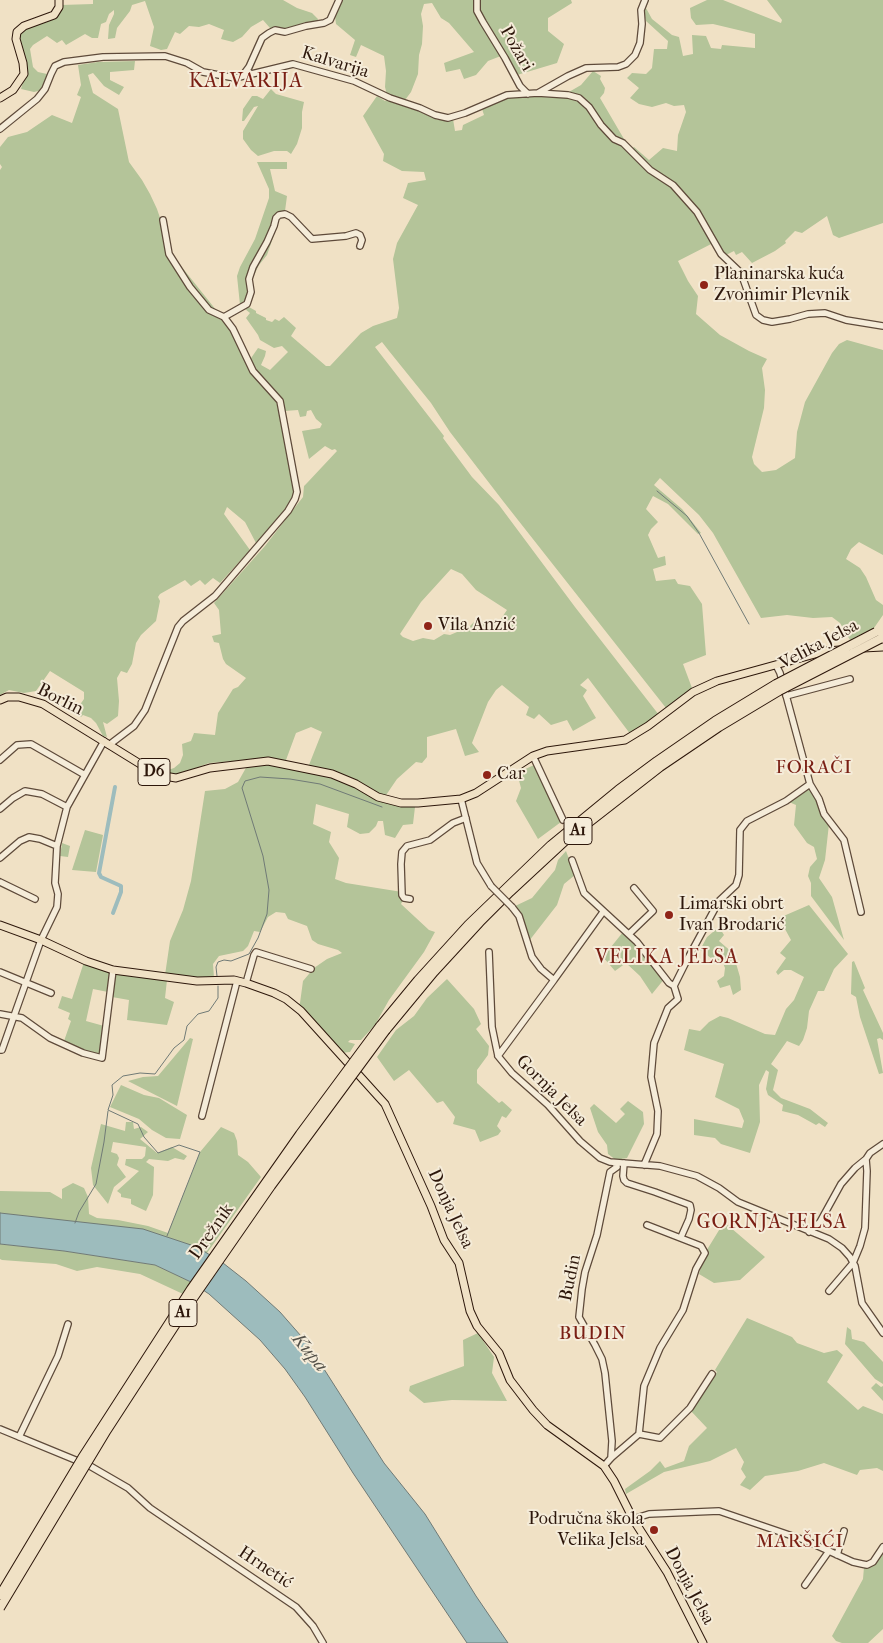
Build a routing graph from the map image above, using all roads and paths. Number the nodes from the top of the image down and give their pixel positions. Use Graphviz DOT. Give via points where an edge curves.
graph roads {
  1 [pos="59,0"];
  2 [pos="339,0"];
  3 [pos="477,0"];
  4 [pos="645,0"];
  5 [pos="243,74"];
  6 [pos="520,86"];
  7 [pos="538,93"];
  8 [pos="528,94"];
  9 [pos="507,95"];
  10 [pos="0,98"];
  11 [pos="0,129"];
  12 [pos="163,220"];
  13 [pos="360,246"];
  14 [pos="224,317"];
  15 [pos="883,326"];
  16 [pos="880,635"];
  17 [pos="883,648"];
  18 [pos="776,665"];
  19 [pos="850,679"];
  20 [pos="786,696"];
  21 [pos="0,700"];
  22 [pos="107,743"];
  23 [pos="532,756"];
  24 [pos="0,760"];
  25 [pos="85,775"];
  26 [pos="810,784"];
  27 [pos="462,799"];
  28 [pos="66,807"];
  29 [pos="0,809"];
  30 [pos="466,818"];
  31 [pos="563,820"];
  32 [pos="57,846"];
  33 [pos="0,858"];
  34 [pos="572,860"];
  35 [pos="0,882"];
  36 [pos="634,888"];
  37 [pos="35,899"];
  38 [pos="410,899"];
  39 [pos="603,912"];
  40 [pos="861,912"];
  41 [pos="0,925"];
  42 [pos="629,934"];
  43 [pos="41,940"];
  44 [pos="489,952"];
  45 [pos="311,968"];
  46 [pos="113,970"];
  47 [pos="0,972"];
  48 [pos="554,980"];
  49 [pos="237,981"];
  50 [pos="26,983"];
  51 [pos="246,983"];
  52 [pos="674,986"];
  53 [pos="51,992"];
  54 [pos="0,1014"];
  55 [pos="14,1016"];
  56 [pos="383,1028"];
  57 [pos="0,1050"];
  58 [pos="498,1056"];
  59 [pos="202,1116"];
  60 [pos="883,1144"];
  61 [pos="866,1159"];
  62 [pos="615,1163"];
  63 [pos="624,1164"];
  64 [pos="644,1165"];
  65 [pos="648,1225"];
  66 [pos="809,1232"];
  67 [pos="681,1237"];
  68 [pos="853,1263"];
  69 [pos="829,1291"];
  70 [pos="68,1324"];
  71 [pos="883,1333"];
  72 [pos="712,1374"];
  73 [pos="0,1429"];
  74 [pos="639,1434"];
  75 [pos="20,1437"];
  76 [pos="611,1458"];
  77 [pos="604,1466"];
  78 [pos="633,1519"];
  79 [pos="844,1531"];
  80 [pos="883,1547"];
  81 [pos="828,1551"];
  82 [pos="837,1555"];
  83 [pos="805,1584"];
  84 [pos="0,1595"];
  85 [pos="0,1608"];
  86 [pos="323,1643"];
  87 [pos="703,1643"];
  1 -- 10 [label="main road" via="54,15 24,26 17,32 24,74 13,90"];
  2 -- 5 [label="street" via="330,20 324,23 285,32 275,30 262,38"];
  3 -- 6 [label="street, Požari" via="477,11"];
  4 -- 7 [label="street" via="641,10 640,43 626,64 586,68"];
  5 -- 9 [label="street, Kalvarija" via="293,64 354,81 390,98 448,118"];
  5 -- 11 [label="street, Kalvarija" via="235,78 218,76 165,56 103,57 64,62 55,66 46,89 37,100"];
  6 -- 8 [label="street, Požari"];
  6 -- 9 [label="street"];
  7 -- 8 [label="street, Kalvarija"];
  7 -- 15 [label="street" via="579,98 614,140 673,185 697,212 721,254 741,273 756,315 763,320 790,320 825,313"];
  8 -- 9 [label="street, Kalvarija"];
  12 -- 14 [label="street" via="169,254 190,288 209,310"];
  13 -- 14 [label="street" via="362,240 356,233 312,239 291,217 278,215 249,278 251,292 247,304"];
  14 -- 22 [label="street" via="253,371 280,400 297,492 288,511 215,596 183,620 145,710 134,726"];
  16 -- 56 [label="highway, Velika Jelsa / A1, bridge" via="715,721 618,790 551,845 468,925 423,974"];
  17 -- 18 [label="main road, D6" via="826,651"];
  18 -- 20 [label="street"];
  18 -- 23 [label="main road, D6" via="701,687 639,733 624,740"];
  19 -- 20 [label="street"];
  20 -- 26 [label="street"];
  21 -- 22 [label="main road, Borlin / D6" via="12,696 35,701"];
  22 -- 25 [label="street"];
  22 -- 27 [label="main road, D6" via="158,774 176,778 210,768 268,761 332,774 401,803"];
  23 -- 27 [label="main road, D6"];
  23 -- 31 [label="street"];
  24 -- 25 [label="street" via="17,745 31,744"];
  25 -- 28 [label="street"];
  26 -- 40 [label="street" via="824,814 844,840"];
  26 -- 52 [label="street" via="786,801 747,821 740,830 736,885 719,901"];
  27 -- 30 [label="street"];
  28 -- 29 [label="street" via="42,794 26,791"];
  28 -- 32 [label="street"];
  30 -- 38 [label="street" via="453,823 430,840 407,846 402,852 402,895"];
  30 -- 48 [label="street, bridge" via="477,863 491,886 519,916 532,957"];
  32 -- 33 [label="street" via="29,837"];
  32 -- 43 [label="street" via="57,907"];
  34 -- 39 [label="street" via="584,893"];
  35 -- 37 [label="street"];
  36 -- 42 [label="street" via="653,911"];
  39 -- 42 [label="street"];
  39 -- 48 [label="street"];
  41 -- 43 [label="main road, Donja Jelsa"];
  42 -- 52 [label="street"];
  43 -- 46 [label="main road, Donja Jelsa"];
  43 -- 50 [label="street"];
  44 -- 58 [label="street, Gornja Jelsa" via="492,1027"];
  45 -- 51 [label="street" via="256,952"];
  46 -- 49 [label="main road, Donja Jelsa" via="197,982"];
  46 -- 55 [label="street" via="102,1058 50,1038"];
  47 -- 50 [label="street"];
  48 -- 58 [label="street"];
  49 -- 51 [label="main road, Donja Jelsa"];
  49 -- 59 [label="street"];
  50 -- 53 [label="street"];
  50 -- 55 [label="street"];
  51 -- 77 [label="main road, Donja Jelsa" via="274,993 297,1007 385,1104 444,1240 459,1263 470,1311 477,1326 533,1410 547,1425"];
  52 -- 64 [label="street" via="678,999 668,1008 654,1043 651,1077 658,1111 657,1134"];
  54 -- 55 [label="street"];
  55 -- 57 [label="street"];
  56 -- 84 [label="highway, Drežnik / A1, bridge" via="300,1134 191,1289 91,1443"];
  56 -- 85 [label="highway, Drežnik / A1, bridge" via="185,1310 107,1430"];
  58 -- 62 [label="street, Gornja Jelsa" via="580,1142 600,1158"];
  60 -- 61 [label="street"];
  61 -- 66 [label="street" via="841,1184 820,1222"];
  61 -- 68 [label="street" via="865,1228"];
  62 -- 63 [label="street, Gornja Jelsa"];
  62 -- 76 [label="street, Budin" via="617,1167 610,1172 597,1235 585,1272 579,1317 606,1373"];
  63 -- 64 [label="street, Gornja Jelsa"];
  63 -- 67 [label="street" via="623,1176 627,1183 690,1205"];
  64 -- 66 [label="street, Gornja Jelsa" via="698,1176 738,1202"];
  65 -- 67 [label="street"];
  66 -- 68 [label="street, Gornja Jelsa" via="842,1248"];
  67 -- 74 [label="street" via="701,1246 705,1253 696,1269 683,1310 660,1348 644,1386"];
  68 -- 69 [label="street"];
  68 -- 71 [label="street, Gornja Jelsa" via="862,1303"];
  70 -- 75 [label="street" via="58,1356"];
  72 -- 74 [label="street" via="690,1408 660,1438"];
  73 -- 75 [label="street"];
  74 -- 76 [label="street"];
  75 -- 86 [label="street, Hrnetić" via="96,1469 128,1488 150,1508 296,1607"];
  76 -- 77 [label="street"];
  77 -- 78 [label="main road, Donja Jelsa"];
  78 -- 81 [label="street" via="650,1514 720,1511"];
  78 -- 87 [label="main road, Donja Jelsa" via="667,1572"];
  79 -- 82 [label="street"];
  80 -- 82 [label="street" via="876,1560 867,1564"];
  81 -- 82 [label="street"];
  81 -- 83 [label="street"];
}
